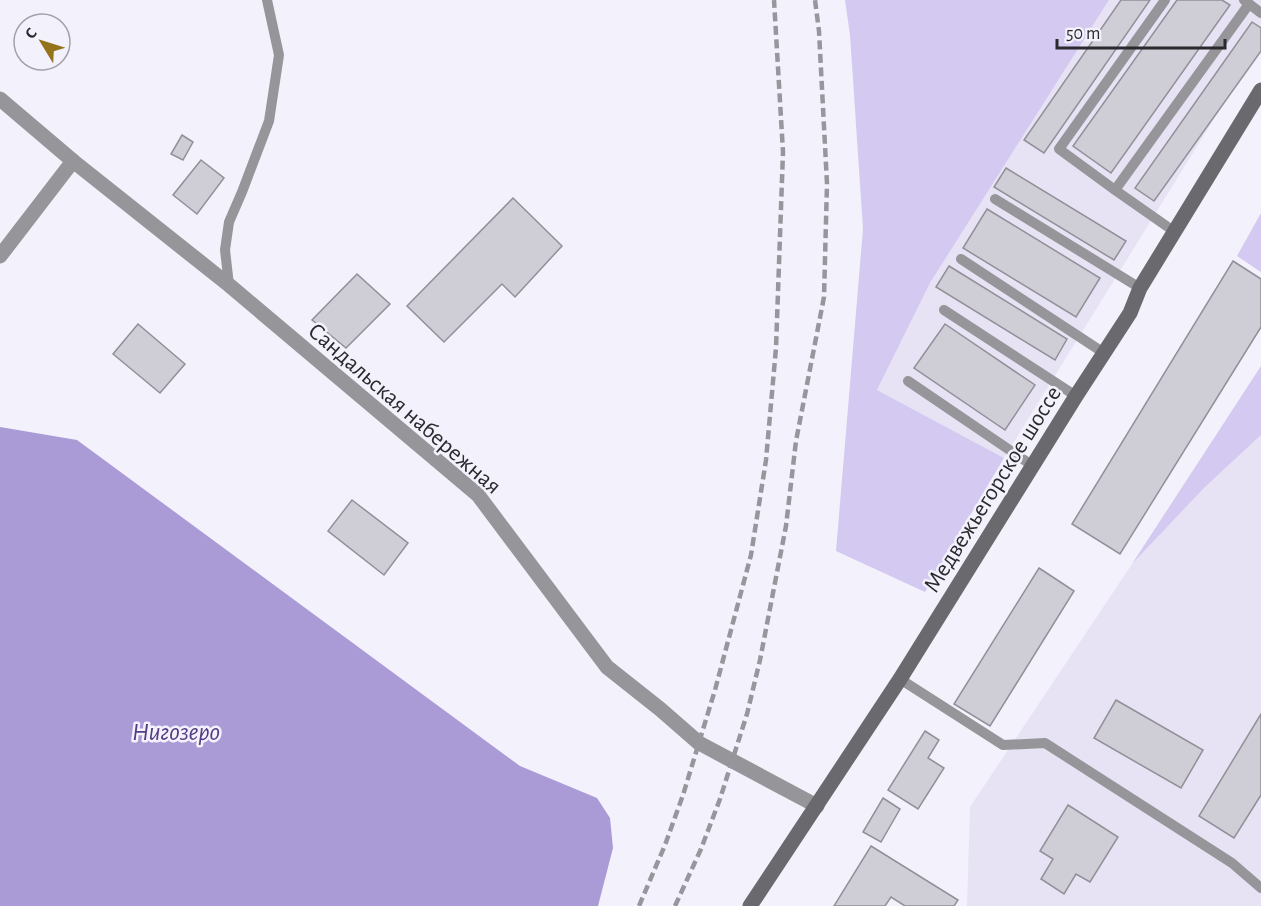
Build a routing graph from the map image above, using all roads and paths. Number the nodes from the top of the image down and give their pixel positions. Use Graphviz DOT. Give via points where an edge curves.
graph roads {
  1 [pos="267,0"];
  2 [pos="1165,0"];
  3 [pos="1246,2"];
  4 [pos="1261,13"];
  5 [pos="1261,90"];
  6 [pos="0,99"];
  7 [pos="73,161"];
  8 [pos="1115,190"];
  9 [pos="995,199"];
  10 [pos="1175,232"];
  11 [pos="0,256"];
  12 [pos="961,259"];
  13 [pos="229,285"];
  14 [pos="1140,288"];
  15 [pos="944,310"];
  16 [pos="1104,353"];
  17 [pos="908,381"];
  18 [pos="1076,396"];
  19 [pos="1033,466"];
  20 [pos="900,679"];
  21 [pos="817,806"];
  22 [pos="1261,888"];
  23 [pos="750,906"];
  1 -- 13 [label="lane" via="279,55 269,121 229,222 225,250"];
  2 -- 8 [label="lane" via="1059,149"];
  3 -- 4 [label="lane"];
  3 -- 8 [label="lane"];
  5 -- 10 [label="street, Медвежьегорское шоссе"];
  6 -- 7 [label="street, Сандальская набережная"];
  7 -- 11 [label="street"];
  7 -- 13 [label="street, Сандальская набережная"];
  8 -- 10 [label="lane"];
  9 -- 14 [label="lane"];
  10 -- 14 [label="street, Медвежьегорское шоссе"];
  12 -- 16 [label="lane"];
  13 -- 21 [label="street, Сандальская набережная" via="478,495 607,667 699,742"];
  14 -- 16 [label="street, Медвежьегорское шоссе" via="1130,313"];
  15 -- 18 [label="lane"];
  16 -- 18 [label="street, Медвежьегорское шоссе"];
  17 -- 19 [label="lane"];
  18 -- 19 [label="street, Медвежьегорское шоссе"];
  19 -- 20 [label="street, Медвежьегорское шоссе"];
  20 -- 21 [label="street, Медвежьегорское шоссе"];
  20 -- 22 [label="lane" via="1003,746 1045,743 1232,863"];
  21 -- 23 [label="street, Медвежьегорское шоссе"];
}
